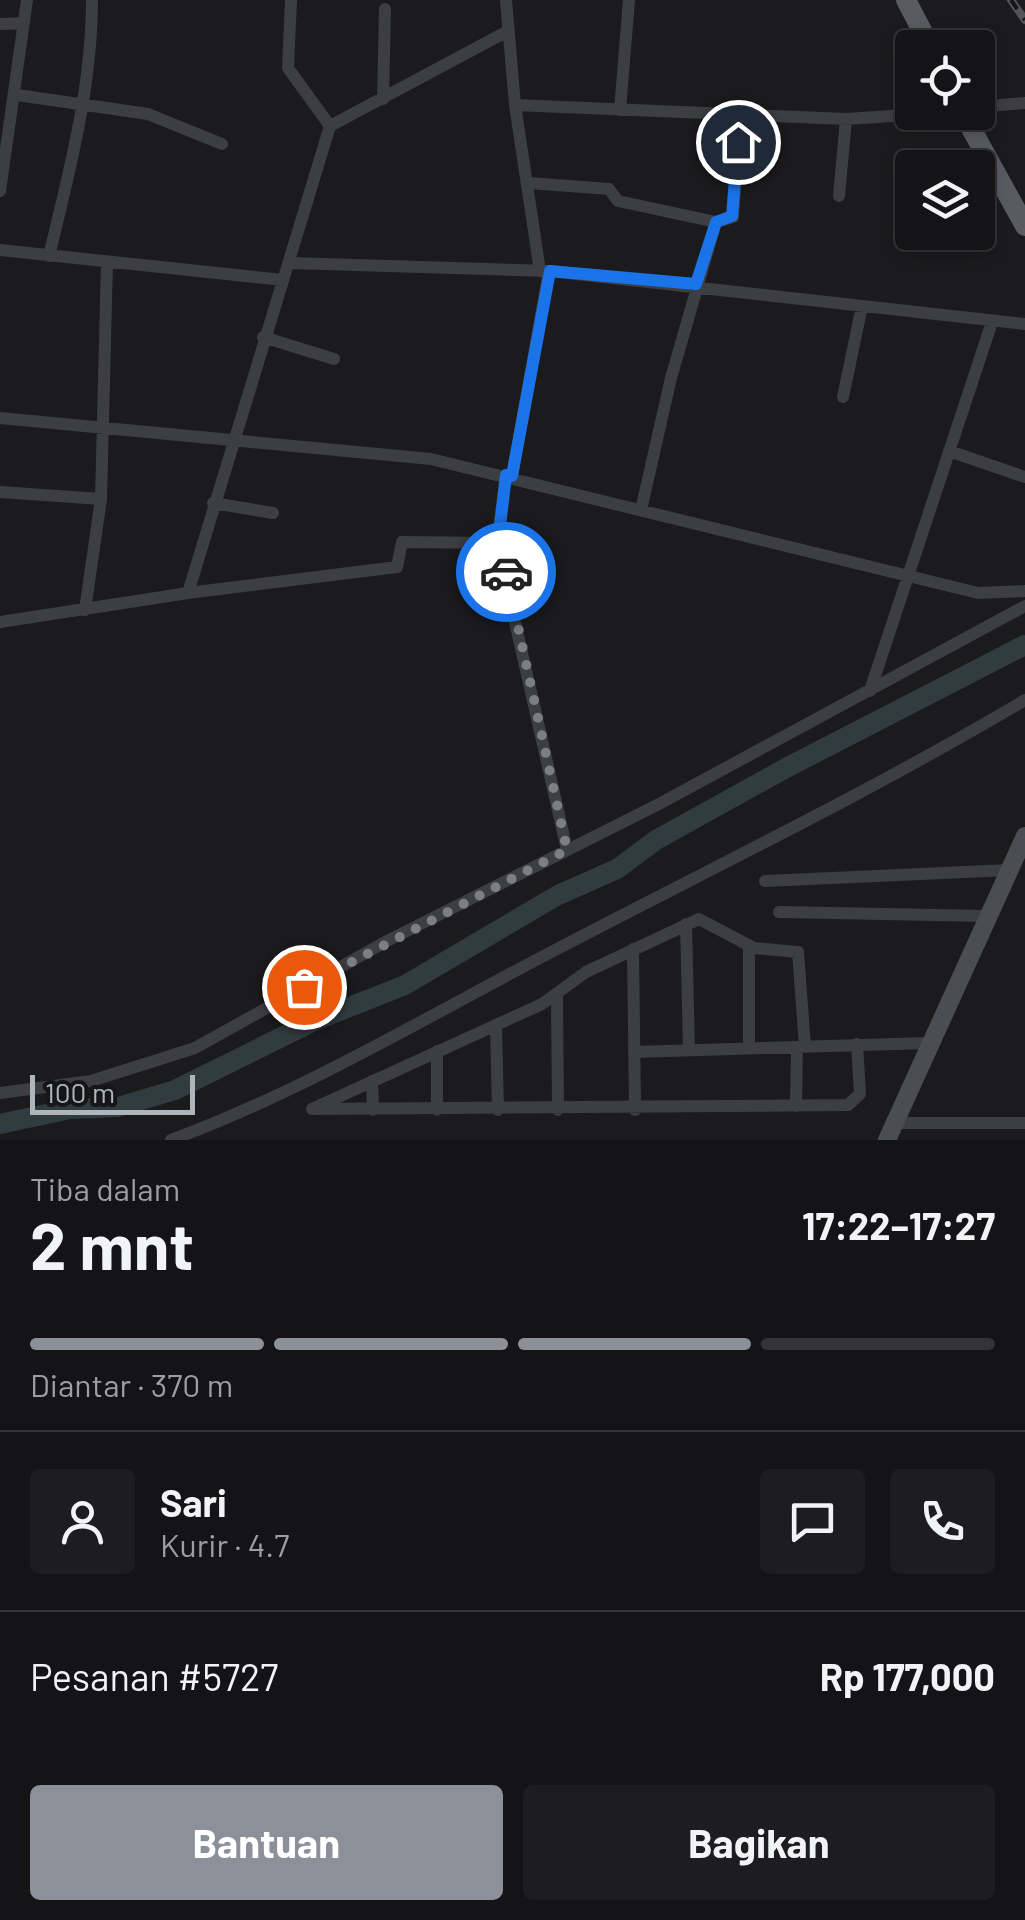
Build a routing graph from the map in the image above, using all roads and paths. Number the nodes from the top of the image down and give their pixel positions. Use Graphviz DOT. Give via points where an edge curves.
graph roads {
  1 [pos="27,0"];
  2 [pos="92,0"];
  3 [pos="291,0"];
  4 [pos="506,0"];
  5 [pos="629,0"];
  6 [pos="906,0"];
  7 [pos="385,9"];
  8 [pos="24,23"];
  9 [pos="0,24"];
  10 [pos="922,30"];
  11 [pos="506,32"];
  12 [pos="16,95"];
  13 [pos="384,98"];
  14 [pos="80,102"];
  15 [pos="1025,103"];
  16 [pos="515,105"];
  17 [pos="995,106"];
  18 [pos="620,110"];
  19 [pos="740,113"];
  20 [pos="895,116"];
  21 [pos="846,119"];
  22 [pos="330,126"];
  23 [pos="972,130"];
  24 [pos="222,144"];
  25 [pos="528,183"];
  26 [pos="0,191"];
  27 [pos="839,196"];
  28 [pos="716,222"];
  29 [pos="1025,226"];
  30 [pos="0,250"];
  31 [pos="48,256"];
  32 [pos="107,262"];
  33 [pos="291,263"];
  34 [pos="545,271"];
  35 [pos="283,280"];
  36 [pos="696,284"];
  37 [pos="862,306"];
  38 [pos="992,322"];
  39 [pos="1025,324"];
  40 [pos="264,337"];
  41 [pos="334,359"];
  42 [pos="843,397"];
  43 [pos="0,418"];
  44 [pos="101,430"];
  45 [pos="231,442"];
  46 [pos="949,451"];
  47 [pos="509,475"];
  48 [pos="1025,477"];
  49 [pos="0,492"];
  50 [pos="101,499"];
  51 [pos="213,503"];
  52 [pos="641,510"];
  53 [pos="272,513"];
  54 [pos="498,543"];
  55 [pos="906,574"];
  56 [pos="1025,591"];
  57 [pos="188,593"];
  58 [pos="1025,606"];
  59 [pos="85,610"];
  60 [pos="0,622"];
  61 [pos="870,690"];
  62 [pos="1025,700"];
  63 [pos="1025,836"];
  64 [pos="567,850"];
  65 [pos="1010,870"];
  66 [pos="765,882"];
  67 [pos="779,912"];
  68 [pos="988,916"];
  69 [pos="686,924"];
  70 [pos="748,945"];
  71 [pos="633,949"];
  72 [pos="557,996"];
  73 [pos="496,1025"];
  74 [pos="928,1043"];
  75 [pos="857,1044"];
  76 [pos="801,1046"];
  77 [pos="749,1048"];
  78 [pos="689,1050"];
  79 [pos="437,1051"];
  80 [pos="634,1052"];
  81 [pos="372,1081"];
  82 [pos="0,1093"];
  83 [pos="796,1106"];
  84 [pos="373,1110"];
  85 [pos="437,1110"];
  86 [pos="498,1110"];
  87 [pos="558,1110"];
  88 [pos="635,1110"];
  89 [pos="219,1122"];
  90 [pos="1025,1123"];
  91 [pos="891,1132"];
  92 [pos="171,1140"];
  93 [pos="215,1140"];
  1 -- 8 [label="street"];
  2 -- 14 [label="street"];
  3 -- 22 [label="street" via="288,68"];
  4 -- 11 [label="street"];
  5 -- 18 [label="street"];
  6 -- 10 [label="main road"];
  7 -- 13 [label="street"];
  8 -- 9 [label="street"];
  8 -- 12 [label="street"];
  11 -- 13 [label="street"];
  11 -- 16 [label="street"];
  12 -- 14 [label="street"];
  12 -- 26 [label="street"];
  13 -- 22 [label="street"];
  14 -- 24 [label="street" via="148,114"];
  14 -- 31 [label="street"];
  15 -- 17 [label="street"];
  16 -- 18 [label="street"];
  16 -- 25 [label="street"];
  18 -- 19 [label="street"];
  19 -- 21 [label="street"];
  19 -- 28 [label="street" via="732,216"];
  20 -- 21 [label="street"];
  21 -- 27 [label="street"];
  22 -- 33 [label="street"];
  23 -- 29 [label="main road"];
  25 -- 28 [label="street" via="603,188 618,201"];
  25 -- 34 [label="street"];
  28 -- 36 [label="street"];
  30 -- 31 [label="street"];
  31 -- 32 [label="street"];
  32 -- 35 [label="street"];
  32 -- 44 [label="street"];
  33 -- 34 [label="street"];
  33 -- 35 [label="street"];
  34 -- 36 [label="street"];
  34 -- 47 [label="street"];
  35 -- 40 [label="street"];
  36 -- 37 [label="street"];
  36 -- 52 [label="street"];
  37 -- 38 [label="street"];
  37 -- 42 [label="street"];
  38 -- 39 [label="street"];
  38 -- 46 [label="street"];
  40 -- 41 [label="street"];
  40 -- 45 [label="street"];
  43 -- 44 [label="street"];
  44 -- 45 [label="street"];
  44 -- 50 [label="street"];
  45 -- 47 [label="street" via="364,451"];
  45 -- 51 [label="street"];
  46 -- 48 [label="street"];
  46 -- 55 [label="street"];
  47 -- 52 [label="street"];
  47 -- 54 [label="street"];
  49 -- 50 [label="street"];
  50 -- 59 [label="street"];
  51 -- 53 [label="street"];
  51 -- 57 [label="street"];
  52 -- 55 [label="street"];
  54 -- 57 [label="street" via="402,542 397,567"];
  54 -- 64 [label="street"];
  55 -- 56 [label="street" via="978,593"];
  55 -- 61 [label="street"];
  57 -- 59 [label="street"];
  58 -- 61 [label="street"];
  59 -- 60 [label="street"];
  61 -- 64 [label="street"];
  62 -- 89 [label="street" via="862,795"];
  63 -- 65 [label="street"];
  64 -- 82 [label="street" via="195,1048 92,1081"];
  65 -- 66 [label="street"];
  65 -- 68 [label="street"];
  67 -- 68 [label="street"];
  68 -- 74 [label="street"];
  69 -- 70 [label="street" via="699,918"];
  69 -- 71 [label="street"];
  69 -- 78 [label="street"];
  70 -- 76 [label="street" via="800,954"];
  70 -- 77 [label="street"];
  71 -- 72 [label="street" via="586,972"];
  71 -- 80 [label="street"];
  72 -- 73 [label="street"];
  72 -- 87 [label="street"];
  73 -- 79 [label="street"];
  73 -- 86 [label="street"];
  74 -- 75 [label="street"];
  74 -- 91 [label="street"];
  75 -- 76 [label="street"];
  75 -- 83 [label="street" via="858,1099"];
  76 -- 77 [label="street"];
  76 -- 83 [label="street"];
  77 -- 78 [label="street"];
  78 -- 80 [label="street"];
  79 -- 81 [label="street"];
  79 -- 85 [label="street"];
  80 -- 88 [label="street"];
  81 -- 84 [label="street"];
  81 -- 84 [label="street" via="312,1109"];
  83 -- 88 [label="street"];
  84 -- 85 [label="street"];
  85 -- 86 [label="street"];
  86 -- 87 [label="street"];
  87 -- 88 [label="street"];
  89 -- 92 [label="street"];
  89 -- 93 [label="street"];
  90 -- 91 [label="street"];
}
